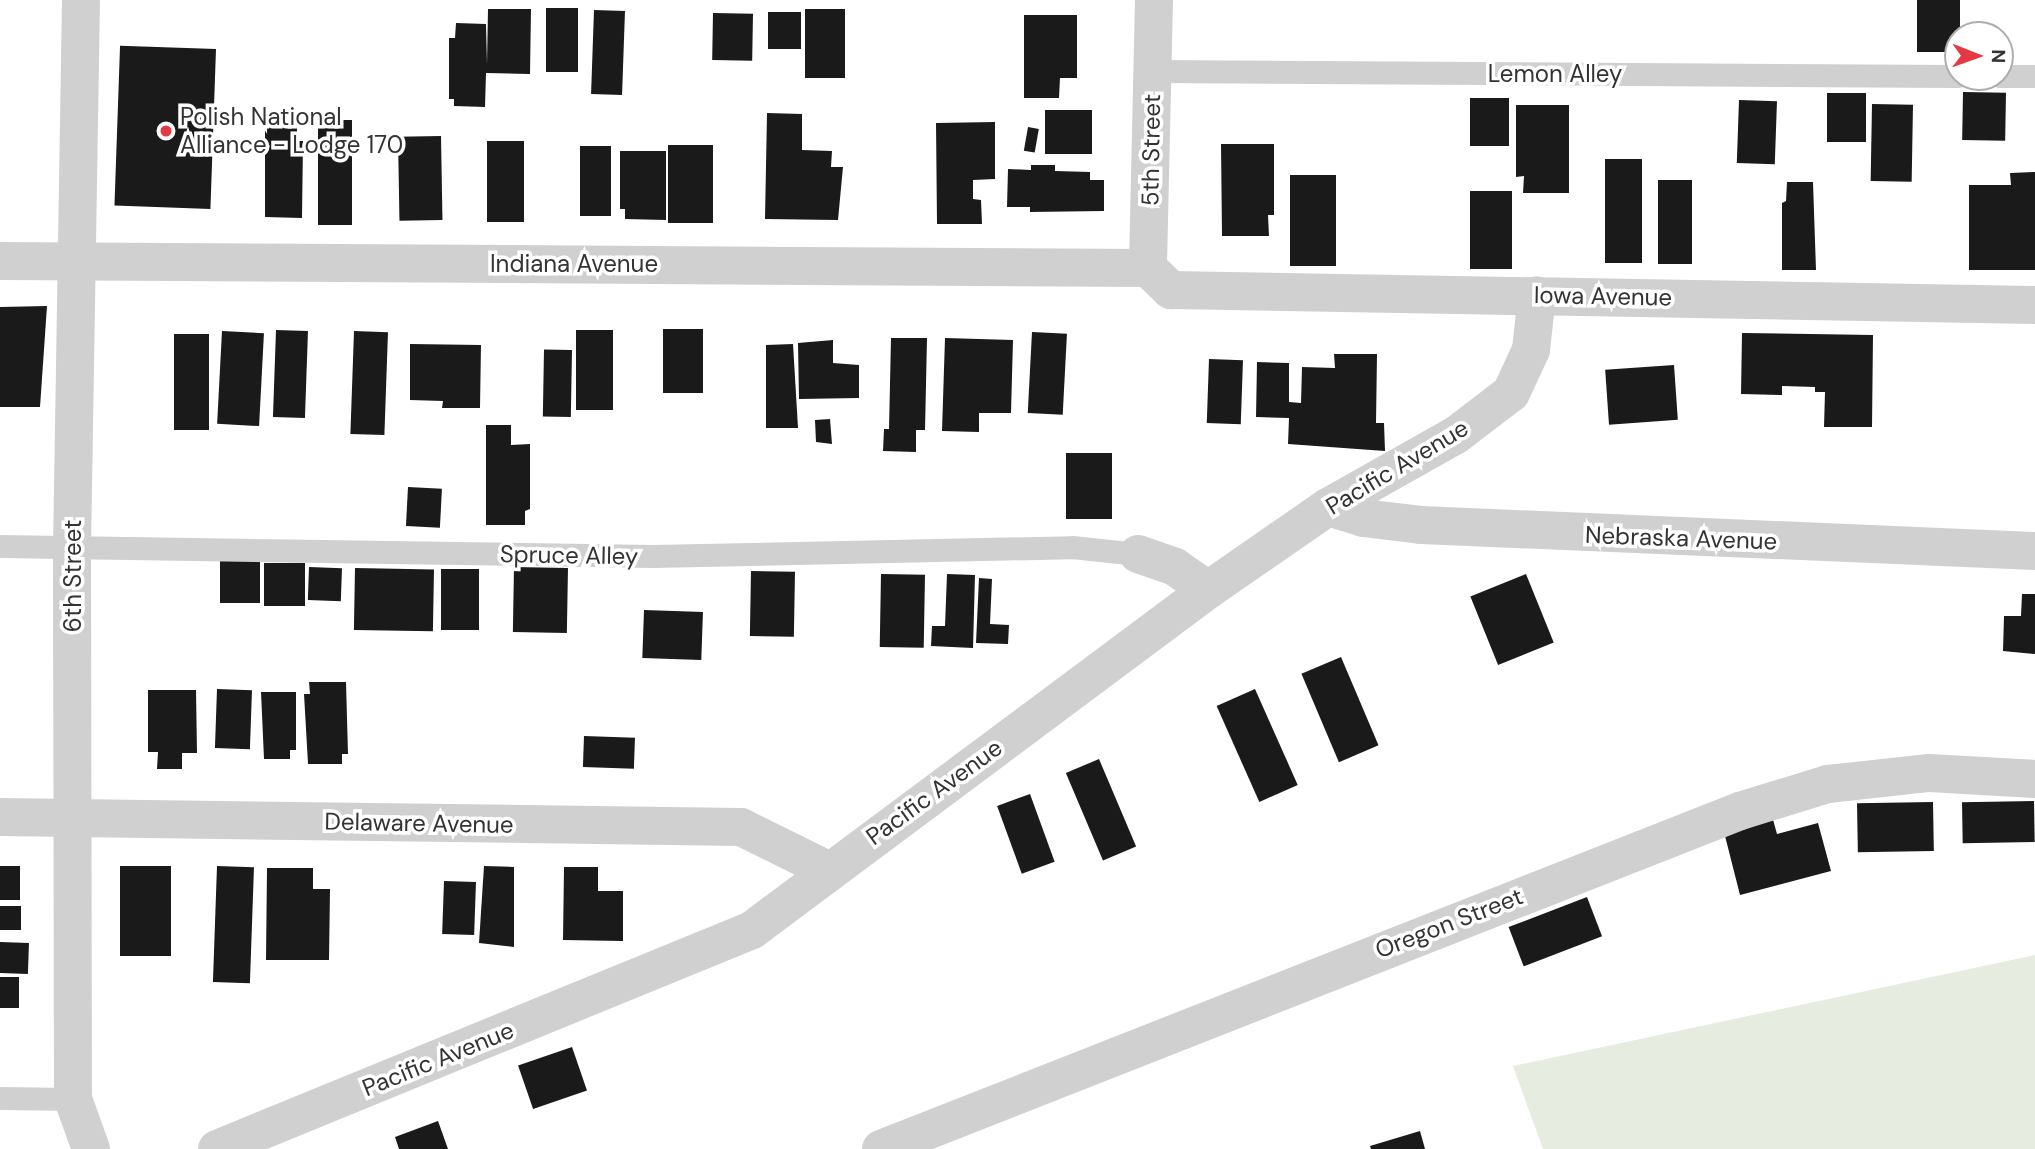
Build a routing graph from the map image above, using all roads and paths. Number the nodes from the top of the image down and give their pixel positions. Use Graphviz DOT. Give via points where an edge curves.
graph roads {
  1 [pos="81,0"];
  2 [pos="1154,0"];
  3 [pos="1152,71"];
  4 [pos="1944,76"];
  5 [pos="2014,76"];
  6 [pos="2035,76"];
  7 [pos="0,261"];
  8 [pos="77,262"];
  9 [pos="1159,279"];
  10 [pos="1536,295"];
  11 [pos="2035,305"];
  12 [pos="1328,507"];
  13 [pos="0,546"];
  14 [pos="72,547"];
  15 [pos="2035,551"];
  16 [pos="1138,554"];
  17 [pos="1208,590"];
  18 [pos="2035,779"];
  19 [pos="0,817"];
  20 [pos="75,818"];
  21 [pos="828,870"];
  22 [pos="0,1098"];
  23 [pos="73,1099"];
  24 [pos="92,1149"];
  25 [pos="217,1149"];
  26 [pos="881,1149"];
  1 -- 8 [label="street, 6th Street"];
  2 -- 3 [label="street, 5th Street"];
  3 -- 4 [label="lane, Lemon Alley"];
  3 -- 9 [label="street, 5th Street"];
  5 -- 6 [label="lane"];
  7 -- 8 [label="street, Indiana Avenue"];
  8 -- 9 [label="street, Indiana Avenue"];
  8 -- 14 [label="street, 6th Street"];
  9 -- 10 [label="street, Iowa Avenue"];
  10 -- 11 [label="street, Iowa Avenue"];
  10 -- 12 [label="street, Pacific Avenue" via="1531,350 1511,393 1456,435"];
  12 -- 15 [label="street, Nebraska Avenue" via="1363,518 1435,526"];
  12 -- 17 [label="street, Pacific Avenue"];
  13 -- 14 [label="lane, Spruce Alley"];
  14 -- 16 [label="lane, Spruce Alley" via="653,556 1072,547"];
  14 -- 20 [label="street, 6th Street"];
  16 -- 17 [label="street" via="1175,567"];
  17 -- 21 [label="street, Pacific Avenue"];
  18 -- 26 [label="street, Oregon Street" via="1929,774 1853,781 1828,784 1740,811"];
  19 -- 20 [label="street, Delaware Avenue"];
  20 -- 21 [label="street, Delaware Avenue" via="741,827"];
  20 -- 23 [label="street, 6th Street"];
  21 -- 25 [label="street, Pacific Avenue" via="752,930"];
  22 -- 23 [label="lane"];
  23 -- 24 [label="street, 6th Street"];
}
